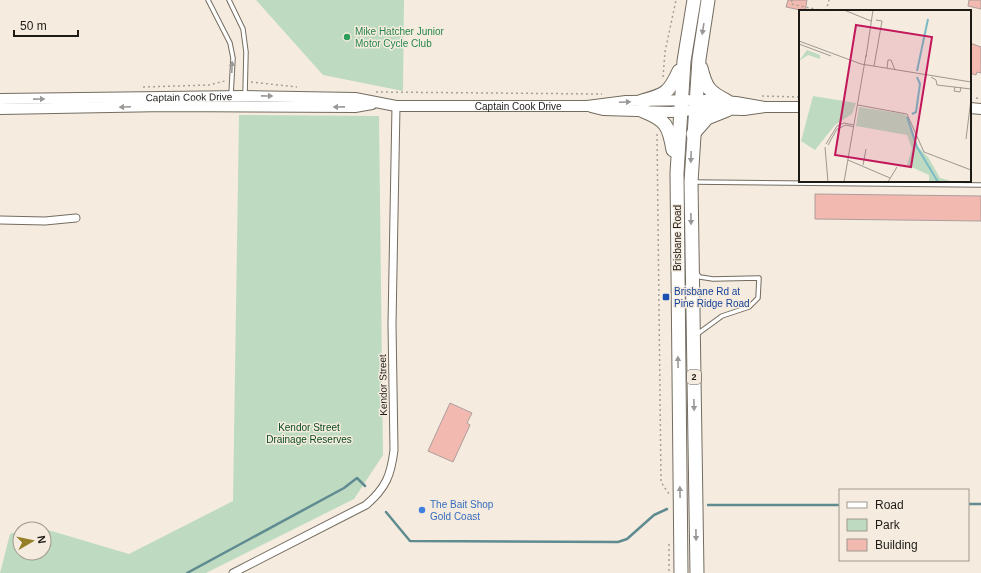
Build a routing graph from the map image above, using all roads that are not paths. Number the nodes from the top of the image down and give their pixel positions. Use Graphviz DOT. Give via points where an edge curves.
graph roads {
  1 [pos="208,0"];
  2 [pos="229,0"];
  3 [pos="694,0"];
  4 [pos="708,0"];
  5 [pos="699,59"];
  6 [pos="684,61"];
  7 [pos="231,96"];
  8 [pos="0,100"];
  9 [pos="245,101"];
  10 [pos="695,105"];
  11 [pos="727,105"];
  12 [pos="230,106"];
  13 [pos="396,106"];
  14 [pos="642,106"];
  15 [pos="680,106"];
  16 [pos="799,107"];
  17 [pos="971,108"];
  18 [pos="0,109"];
  19 [pos="981,109"];
  20 [pos="693,135"];
  21 [pos="677,173"];
  22 [pos="691,182"];
  23 [pos="981,185"];
  24 [pos="76,218"];
  25 [pos="0,220"];
  26 [pos="692,268"];
  27 [pos="693,337"];
  28 [pos="233,573"];
  29 [pos="681,573"];
  30 [pos="697,573"];
  7 -- 1 [label="lane, one-way" via="230,43"];
  2 -- 9 [label="lane" via="243,29 246,52"];
  3 -- 6 [label="highway, Brisbane Road / 2"];
  4 -- 5 [label="highway, Brisbane Road / 2, one-way"];
  5 -- 10 [label="highway, Brisbane Road / 2"];
  5 -- 11 [label="highway" via="707,87"];
  6 -- 14 [label="highway" via="670,90"];
  6 -- 15 [label="highway, Brisbane Road / 2"];
  8 -- 7 [label="street, Captain Cook Drive, one-way"];
  7 -- 9 [label="street, Captain Cook Drive"];
  7 -- 12 [label="lane"];
  9 -- 12 [label="street, Captain Cook Drive"];
  9 -- 13 [label="street, Captain Cook Drive" via="355,98"];
  10 -- 11 [label="street, Captain Cook Drive"];
  10 -- 15 [label="street, Captain Cook Drive"];
  10 -- 20 [label="highway, Brisbane Road / 2"];
  11 -- 16 [label="street, Captain Cook Drive"];
  11 -- 20 [label="highway" via="707,118"];
  12 -- 18 [label="street, Captain Cook Drive, one-way"];
  13 -- 14 [label="street, Captain Cook Drive" via="587,106 603,110"];
  13 -- 28 [label="street, Kendor Street" via="392,324 394,450 387,481 379,494 366,505"];
  14 -- 15 [label="street, Captain Cook Drive"];
  14 -- 21 [label="highway" via="665,123 670,133"];
  15 -- 21 [label="highway, Brisbane Road / 2"];
  17 -- 19 [label="street"];
  20 -- 22 [label="highway, Brisbane Road / 2, one-way"];
  29 -- 21 [label="highway, Brisbane Road / 2, one-way"];
  22 -- 23 [label="lane"];
  22 -- 26 [label="highway, Brisbane Road / 2, one-way"];
  24 -- 25 [label="street" via="45,221"];
  26 -- 27 [label="highway, Brisbane Road / 2"];
  26 -- 27 [label="lane" via="700,277 713,279 758,278 758,298 749,308 722,316"];
  27 -- 30 [label="highway, Brisbane Road / 2, one-way"];
}
